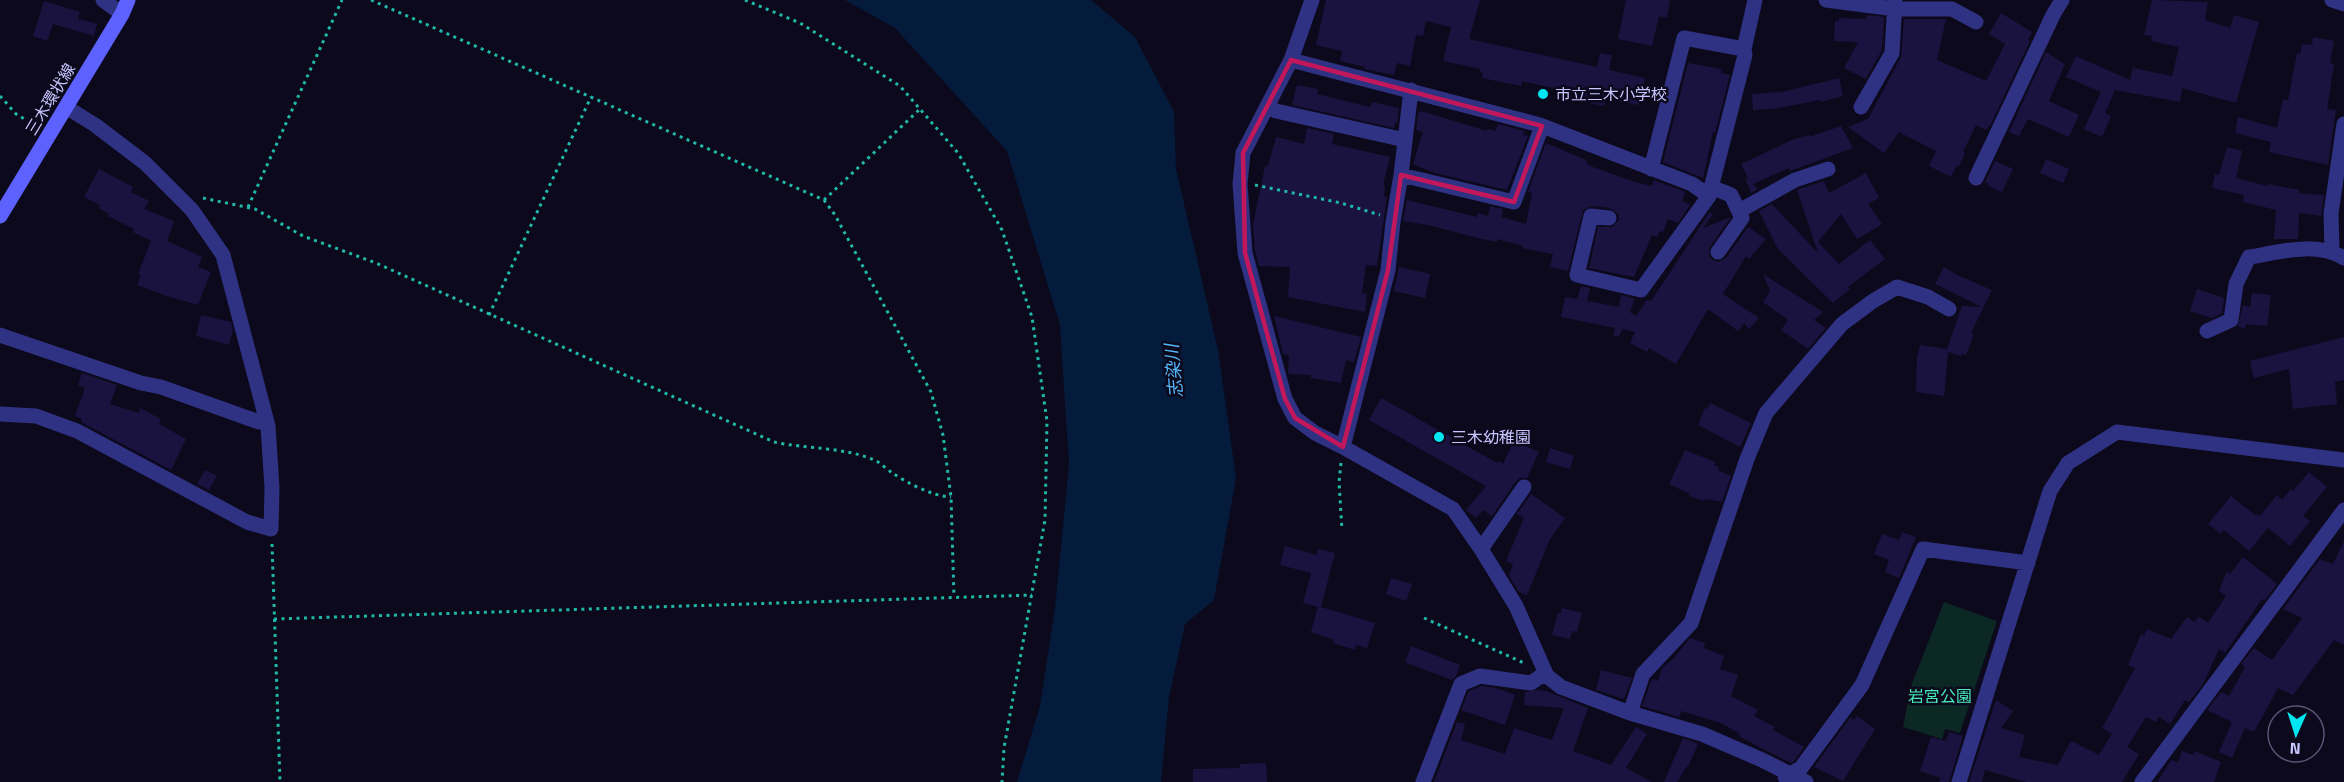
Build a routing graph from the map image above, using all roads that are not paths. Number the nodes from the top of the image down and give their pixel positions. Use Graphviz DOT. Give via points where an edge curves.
graph roads {
  1 [pos="103,0"];
  2 [pos="1312,0"];
  3 [pos="1755,0"];
  4 [pos="1826,0"];
  5 [pos="2062,0"];
  6 [pos="2331,0"];
  7 [pos="2344,4"];
  8 [pos="1895,5"];
  9 [pos="125,7"];
  10 [pos="1976,22"];
  11 [pos="1744,49"];
  12 [pos="1291,60"];
  13 [pos="1411,90"];
  14 [pos="1267,106"];
  15 [pos="1861,106"];
  16 [pos="66,107"];
  17 [pos="2344,124"];
  18 [pos="1542,126"];
  19 [pos="1405,140"];
  20 [pos="1828,169"];
  21 [pos="1651,170"];
  22 [pos="1401,176"];
  23 [pos="1976,178"];
  24 [pos="1710,191"];
  25 [pos="1739,211"];
  26 [pos="0,216"];
  27 [pos="1609,218"];
  28 [pos="1718,252"];
  29 [pos="2338,255"];
  30 [pos="1949,309"];
  31 [pos="2208,331"];
  32 [pos="0,335"];
  33 [pos="0,414"];
  34 [pos="267,422"];
  35 [pos="1343,447"];
  36 [pos="2344,460"];
  37 [pos="1524,488"];
  38 [pos="2344,510"];
  39 [pos="1481,549"];
  40 [pos="2028,563"];
  41 [pos="1545,673"];
  42 [pos="1630,713"];
  43 [pos="1784,778"];
  44 [pos="1423,782"];
  45 [pos="1806,782"];
  46 [pos="1959,782"];
  47 [pos="2142,782"];
  1 -- 9 [label="street"];
  2 -- 12 [label="street"];
  3 -- 11 [label="street"];
  4 -- 8 [label="street"];
  5 -- 23 [label="street"];
  6 -- 7 [label="street"];
  8 -- 10 [label="street" via="1952,9"];
  8 -- 15 [label="street" via="1892,53"];
  9 -- 16 [label="main road, 三木環状線"];
  11 -- 21 [label="street" via="1684,38"];
  11 -- 24 [label="street"];
  12 -- 13 [label="street"];
  12 -- 14 [label="street"];
  13 -- 18 [label="street"];
  13 -- 19 [label="street"];
  14 -- 19 [label="street"];
  14 -- 35 [label="street" via="1243,153 1240,184 1245,253 1285,399 1295,418"];
  16 -- 26 [label="main road, 三木環状線"];
  16 -- 34 [label="street" via="145,163 192,210 223,255"];
  17 -- 29 [label="street" via="2331,213"];
  18 -- 21 [label="street"];
  18 -- 22 [label="street" via="1514,202"];
  19 -- 22 [label="street"];
  20 -- 25 [label="street" via="1795,180"];
  21 -- 24 [label="street"];
  22 -- 35 [label="street" via="1388,270"];
  24 -- 25 [label="street" via="1731,195"];
  24 -- 27 [label="street" via="1641,290 1577,275 1591,216"];
  25 -- 28 [label="street" via="1742,218"];
  29 -- 31 [label="street" via="2299,249 2249,257 2236,284 2231,320"];
  30 -- 42 [label="street" via="1898,287 1873,301 1842,324 1766,413 1691,623 1643,674"];
  32 -- 34 [label="street"];
  33 -- 34 [label="street" via="36,416 77,431 247,522 272,529"];
  35 -- 39 [label="street" via="1453,509"];
  36 -- 40 [label="street" via="2117,432 2068,463 2050,491"];
  37 -- 39 [label="street"];
  38 -- 47 [label="street"];
  39 -- 41 [label="street" via="1516,606"];
  40 -- 43 [label="street" via="1923,549 1862,685 1801,768"];
  40 -- 46 [label="street"];
  41 -- 42 [label="street" via="1561,687"];
  41 -- 44 [label="street" via="1531,682 1480,676 1461,684"];
  42 -- 43 [label="street" via="1702,734 1762,760"];
  43 -- 45 [label="street"];
}
